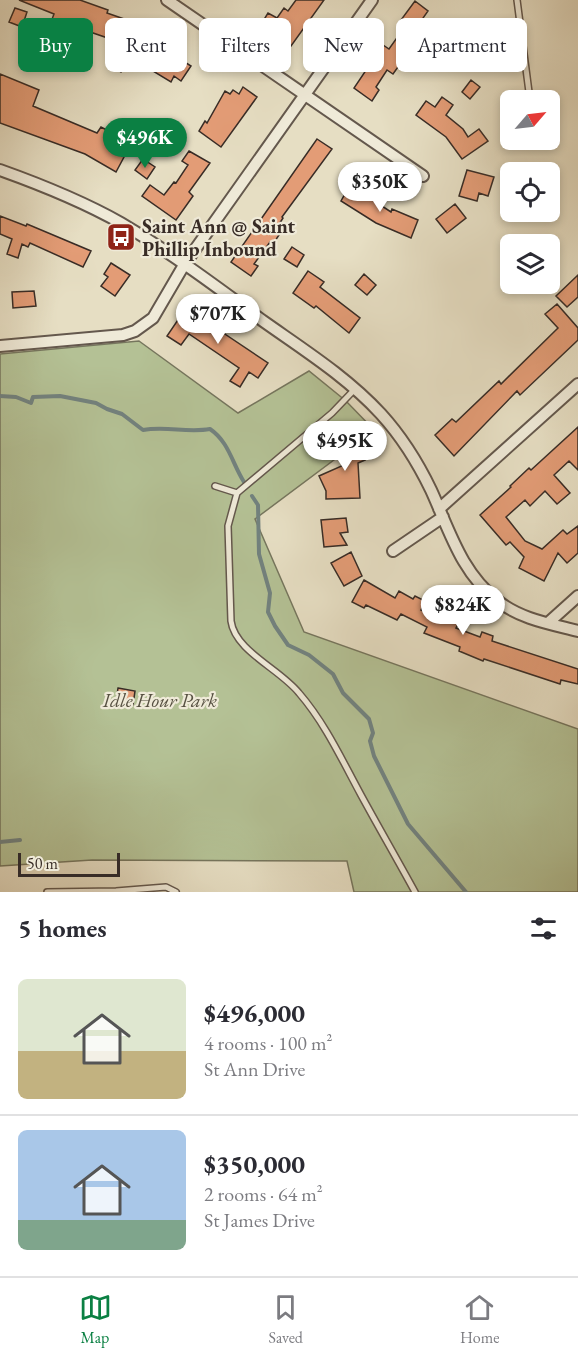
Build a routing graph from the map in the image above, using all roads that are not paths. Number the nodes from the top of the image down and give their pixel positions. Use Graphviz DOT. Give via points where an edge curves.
graph roads {
  1 [pos="167,0"];
  2 [pos="372,0"];
  3 [pos="517,0"];
  4 [pos="529,90"];
  5 [pos="304,95"];
  6 [pos="0,170"];
  7 [pos="423,176"];
  8 [pos="184,265"];
  9 [pos="0,346"];
  10 [pos="578,384"];
  11 [pos="355,389"];
  12 [pos="215,486"];
  13 [pos="237,493"];
  14 [pos="441,513"];
  15 [pos="393,551"];
  16 [pos="578,596"];
  17 [pos="548,623"];
  18 [pos="578,631"];
  19 [pos="116,891"];
  20 [pos="47,892"];
  21 [pos="176,892"];
  22 [pos="415,892"];
  1 -- 5 [label="street"];
  2 -- 5 [label="street"];
  3 -- 4 [label="lane"];
  5 -- 7 [label="street"];
  5 -- 8 [label="street"];
  6 -- 8 [label="street" via="71,197"];
  8 -- 9 [label="street" via="153,318 135,331"];
  8 -- 11 [label="street"];
  10 -- 14 [label="street"];
  11 -- 13 [label="lane"];
  11 -- 14 [label="street" via="402,442"];
  12 -- 13 [label="lane"];
  13 -- 22 [label="lane" via="228,526 232,626 248,651 278,672 308,703"];
  14 -- 15 [label="street"];
  14 -- 17 [label="street" via="459,554 483,588 514,611"];
  16 -- 17 [label="street"];
  17 -- 18 [label="street"];
  19 -- 20 [label="lane"];
  19 -- 21 [label="lane" via="166,887"];
}
